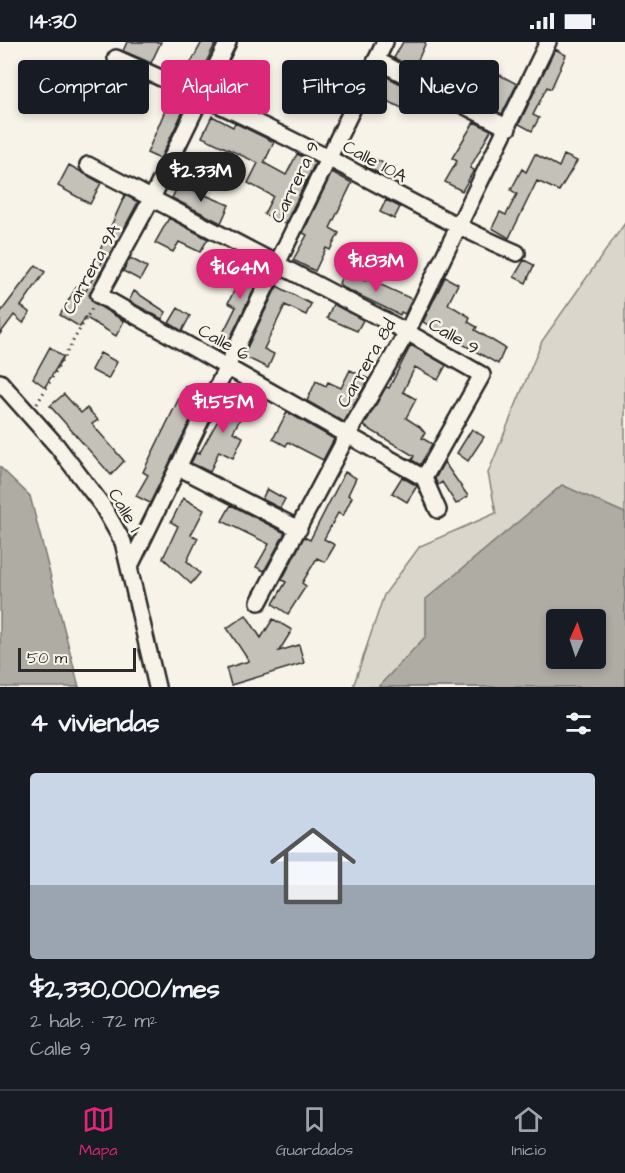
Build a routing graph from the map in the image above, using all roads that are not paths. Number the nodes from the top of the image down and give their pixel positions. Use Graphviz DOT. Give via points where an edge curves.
graph roads {
  1 [pos="228,42"];
  2 [pos="385,42"];
  3 [pos="548,42"];
  4 [pos="116,58"];
  5 [pos="219,60"];
  6 [pos="376,60"];
  7 [pos="387,66"];
  8 [pos="161,77"];
  9 [pos="193,114"];
  10 [pos="240,114"];
  11 [pos="350,114"];
  12 [pos="508,128"];
  13 [pos="328,158"];
  14 [pos="88,165"];
  15 [pos="152,198"];
  16 [pos="457,227"];
  17 [pos="517,253"];
  18 [pos="277,264"];
  19 [pos="99,295"];
  20 [pos="407,332"];
  21 [pos="227,365"];
  22 [pos="0,382"];
  23 [pos="348,434"];
  24 [pos="178,467"];
  25 [pos="424,478"];
  26 [pos="438,510"];
  27 [pos="299,529"];
  28 [pos="130,566"];
  29 [pos="259,602"];
  30 [pos="157,687"];
  1 -- 5 [label="street, Carrera 9A"];
  2 -- 6 [label="street, Carrera 9"];
  3 -- 12 [label="street, Carrera 8d"];
  4 -- 8 [label="street, Calle 10A"];
  7 -- 12 [label="street"];
  9 -- 15 [label="street, Carrera 9A"];
  10 -- 13 [label="street, Calle 10A"];
  11 -- 13 [label="street, Carrera 9"];
  12 -- 16 [label="street, Carrera 8d"];
  13 -- 16 [label="street, Calle 10A"];
  13 -- 18 [label="street, Carrera 9"];
  14 -- 15 [label="street, Calle 9"];
  15 -- 18 [label="street, Calle 9"];
  15 -- 19 [label="street, Carrera 9A"];
  16 -- 17 [label="street, Calle 10A"];
  16 -- 20 [label="street, Carrera 8d"];
  18 -- 20 [label="street, Calle 9"];
  18 -- 21 [label="street, Carrera 9"];
  19 -- 21 [label="street, Calle 6"];
  20 -- 23 [label="street, Carrera 8d"];
  20 -- 25 [label="street, Calle 9" via="482,375"];
  21 -- 23 [label="street, Calle 6"];
  21 -- 24 [label="street, Carrera 9"];
  22 -- 28 [label="street, Calle 1" via="57,446 102,505 123,542"];
  23 -- 25 [label="street, Calle 6"];
  23 -- 27 [label="street, Carrera 8d"];
  24 -- 27 [label="street"];
  24 -- 28 [label="street, Carrera 9"];
  25 -- 26 [label="street"];
  27 -- 29 [label="street, Carrera 8d"];
  28 -- 30 [label="street, Calle 1"];
}
